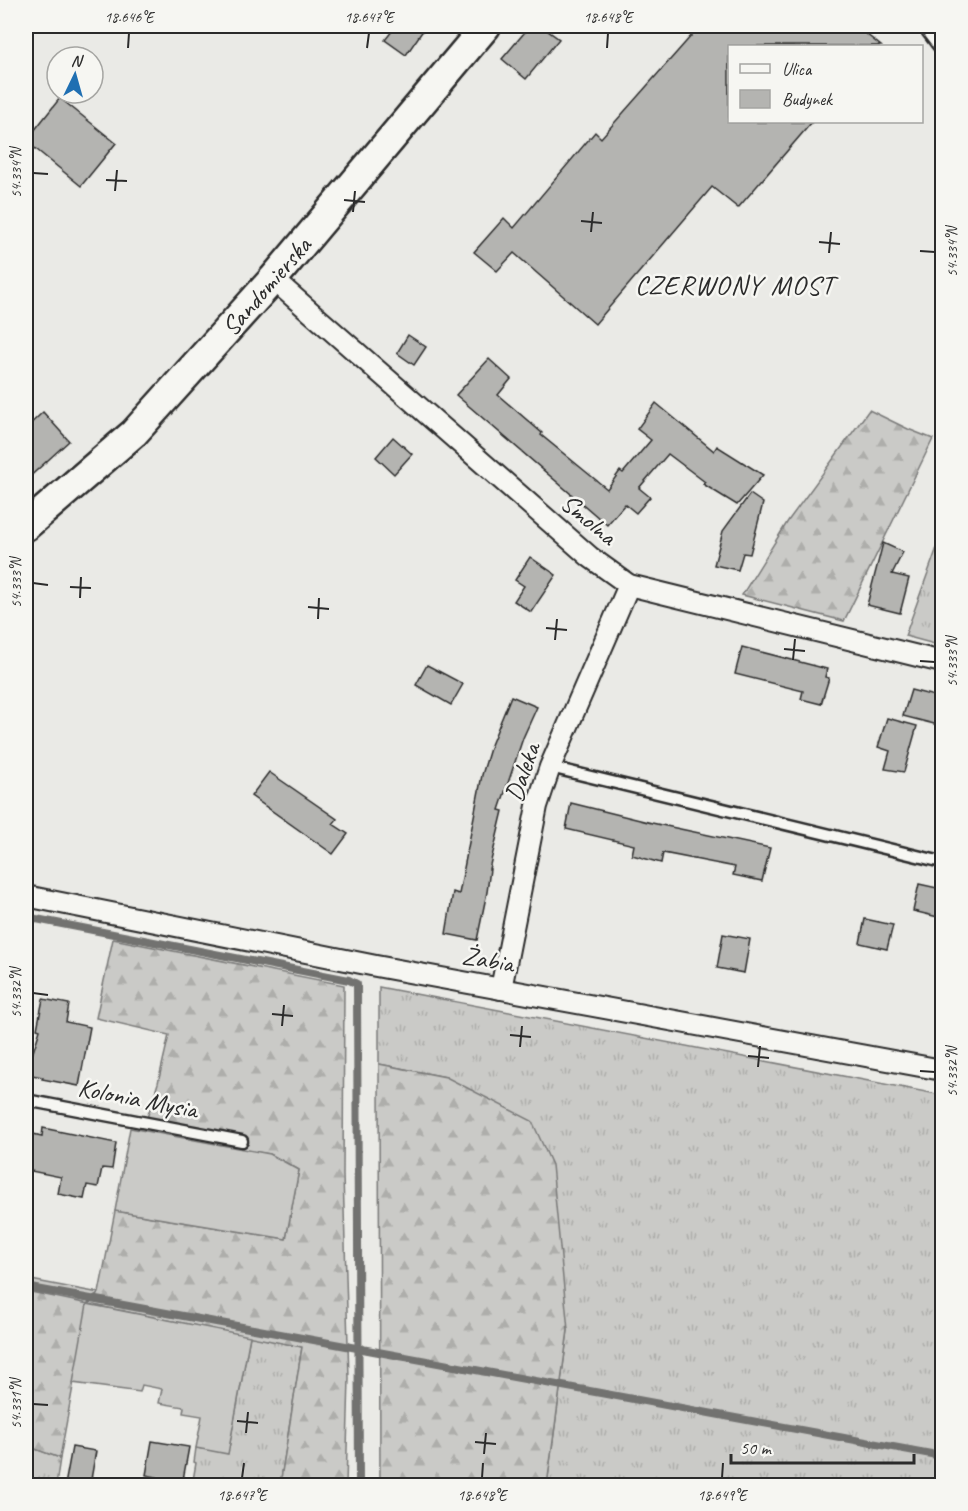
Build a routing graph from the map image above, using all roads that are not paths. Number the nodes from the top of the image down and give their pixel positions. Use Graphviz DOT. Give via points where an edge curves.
graph roads {
  1 [pos="486,26"];
  2 [pos="929,26"];
  3 [pos="942,43"];
  4 [pos="273,279"];
  5 [pos="26,526"];
  6 [pos="629,585"];
  7 [pos="942,662"];
  8 [pos="550,767"];
  9 [pos="942,862"];
  10 [pos="26,896"];
  11 [pos="501,989"];
  12 [pos="942,1070"];
  13 [pos="26,1100"];
  14 [pos="242,1141"];
  1 -- 4 [label="street, Sandomierska"];
  2 -- 3 [label="street"];
  4 -- 5 [label="street, Sandomierska" via="134,433"];
  4 -- 6 [label="street, Smolna" via="590,557"];
  6 -- 7 [label="street, Smolna"];
  6 -- 8 [label="street, Daleka"];
  8 -- 9 [label="lane"];
  8 -- 11 [label="street, Daleka" via="537,806"];
  10 -- 11 [label="street, Żabia"];
  11 -- 12 [label="street, Żabia"];
  13 -- 14 [label="lane, Kolonia Mysia"];
}
